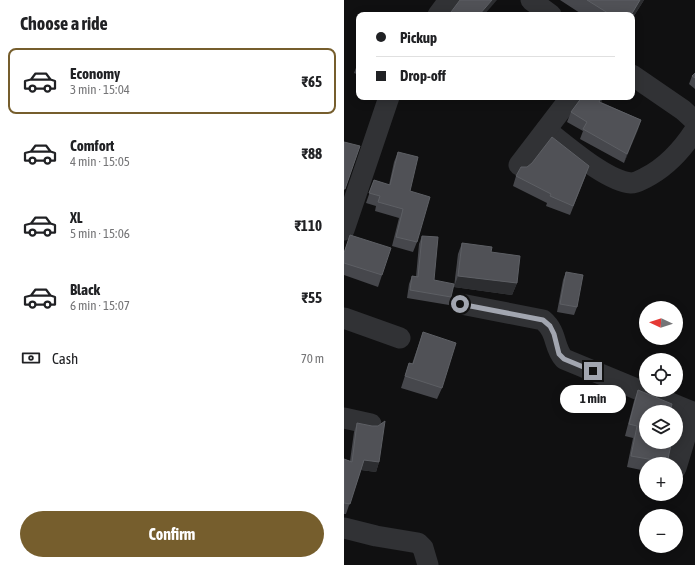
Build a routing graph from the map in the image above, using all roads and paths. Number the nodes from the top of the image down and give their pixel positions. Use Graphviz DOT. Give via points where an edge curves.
graph roads {
  1 [pos="449,0"];
  2 [pos="440,12"];
  3 [pos="635,76"];
  4 [pos="388,100"];
  5 [pos="569,100"];
  6 [pos="695,121"];
  7 [pos="546,130"];
  8 [pos="695,130"];
  9 [pos="519,164"];
  10 [pos="344,230"];
  11 [pos="460,304"];
  12 [pos="344,318"];
  13 [pos="400,338"];
  14 [pos="694,412"];
  15 [pos="344,418"];
  16 [pos="371,424"];
  17 [pos="680,457"];
  18 [pos="344,528"];
  19 [pos="428,565"];
  1 -- 2 [label="street"];
  3 -- 6 [label="street"];
  4 -- 10 [label="street"];
  5 -- 7 [label="street"];
  7 -- 8 [label="street" via="603,173 620,181 632,183 651,175 671,160"];
  7 -- 9 [label="street"];
  11 -- 14 [label="street" via="543,320 550,326 559,354 564,359"];
  12 -- 13 [label="street"];
  14 -- 17 [label="street"];
  15 -- 16 [label="street"];
  18 -- 19 [label="street" via="418,543 426,554"];
}
